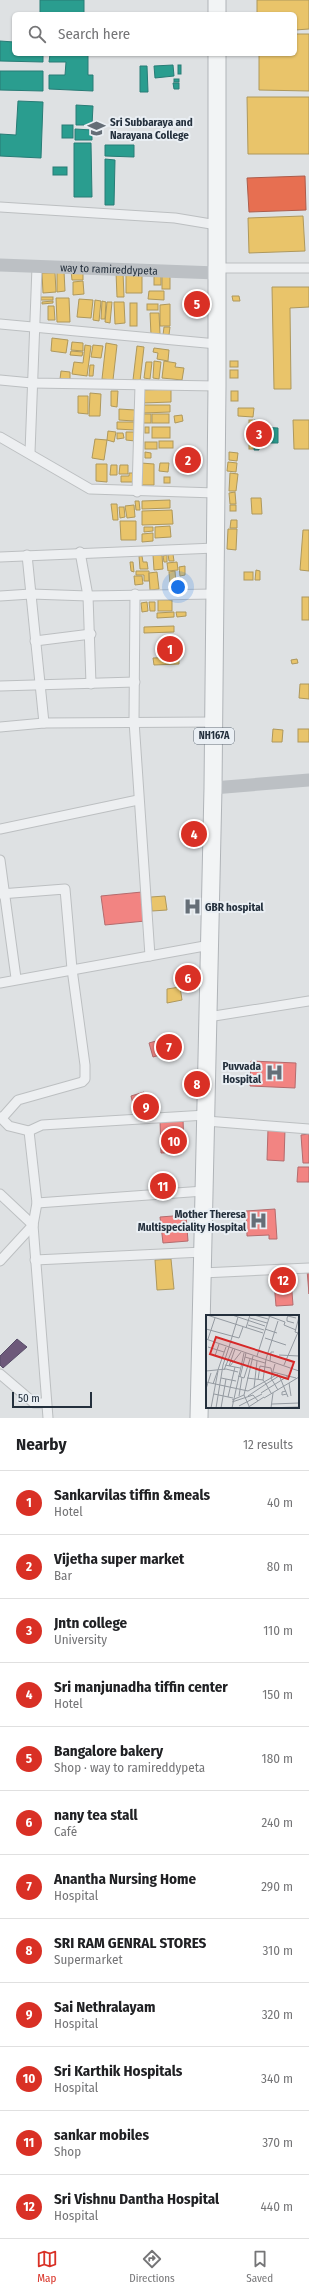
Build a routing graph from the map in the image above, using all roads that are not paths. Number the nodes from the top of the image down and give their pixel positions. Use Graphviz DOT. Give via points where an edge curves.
graph roads {
  1 [pos="217,0"];
  2 [pos="217,12"];
  3 [pos="217,56"];
  4 [pos="0,207"];
  5 [pos="217,225"];
  6 [pos="0,265"];
  7 [pos="37,267"];
  8 [pos="309,268"];
  9 [pos="218,270"];
  10 [pos="0,324"];
  11 [pos="34,326"];
  12 [pos="217,344"];
  13 [pos="0,380"];
  14 [pos="32,384"];
  15 [pos="140,385"];
  16 [pos="217,386"];
  17 [pos="0,437"];
  18 [pos="30,452"];
  19 [pos="137,492"];
  20 [pos="216,493"];
  21 [pos="215,548"];
  22 [pos="80,552"];
  23 [pos="27,555"];
  24 [pos="0,557"];
  25 [pos="31,594"];
  26 [pos="135,594"];
  27 [pos="214,594"];
  28 [pos="0,596"];
  29 [pos="88,596"];
  30 [pos="91,634"];
  31 [pos="35,641"];
  32 [pos="135,682"];
  33 [pos="91,684"];
  34 [pos="0,686"];
  35 [pos="39,686"];
  36 [pos="134,721"];
  37 [pos="44,722"];
  38 [pos="214,722"];
  39 [pos="0,727"];
  40 [pos="309,780"];
  41 [pos="213,788"];
  42 [pos="138,800"];
  43 [pos="0,829"];
  44 [pos="0,860"];
  45 [pos="2,894"];
  46 [pos="210,945"];
  47 [pos="150,956"];
  48 [pos="72,968"];
  49 [pos="16,978"];
  50 [pos="0,983"];
  51 [pos="309,1001"];
  52 [pos="208,1017"];
  53 [pos="1,1118"];
  54 [pos="206,1118"];
  55 [pos="309,1129"];
  56 [pos="30,1131"];
  57 [pos="204,1191"];
  58 [pos="0,1194"];
  59 [pos="37,1203"];
  60 [pos="33,1225"];
  61 [pos="203,1252"];
  62 [pos="1,1257"];
  63 [pos="35,1260"];
  64 [pos="309,1268"];
  65 [pos="202,1272"];
  66 [pos="0,1374"];
  67 [pos="46,1403"];
  68 [pos="48,1418"];
  69 [pos="199,1418"];
  1 -- 2 [label="highway"];
  3 -- 5 [label="highway, NH167A"];
  4 -- 5 [label="street" via="175,218"];
  5 -- 9 [label="highway, NH167A"];
  6 -- 7 [label="street, way to ramireddypeta"];
  7 -- 9 [label="street, way to ramireddypeta"];
  7 -- 11 [label="street"];
  8 -- 9 [label="street"];
  9 -- 12 [label="highway, NH167A"];
  10 -- 11 [label="street"];
  11 -- 12 [label="street"];
  11 -- 14 [label="street"];
  12 -- 16 [label="highway, NH167A"];
  13 -- 14 [label="street"];
  14 -- 15 [label="street"];
  14 -- 18 [label="street"];
  15 -- 16 [label="street"];
  15 -- 19 [label="street"];
  16 -- 20 [label="highway, NH167A"];
  17 -- 18 [label="street"];
  18 -- 19 [label="street" via="90,489"];
  19 -- 20 [label="street"];
  20 -- 21 [label="highway, NH167A"];
  21 -- 22 [label="street"];
  21 -- 27 [label="highway, NH167A"];
  22 -- 23 [label="street"];
  22 -- 29 [label="street"];
  23 -- 24 [label="street"];
  23 -- 25 [label="street"];
  25 -- 28 [label="street"];
  25 -- 29 [label="street"];
  25 -- 31 [label="street"];
  26 -- 27 [label="street"];
  26 -- 29 [label="street"];
  26 -- 32 [label="street"];
  27 -- 38 [label="highway, NH167A"];
  29 -- 30 [label="street"];
  30 -- 31 [label="street"];
  30 -- 33 [label="street"];
  31 -- 35 [label="street"];
  32 -- 33 [label="street"];
  32 -- 36 [label="street"];
  33 -- 35 [label="street"];
  34 -- 35 [label="street"];
  35 -- 37 [label="street"];
  36 -- 37 [label="street"];
  36 -- 38 [label="street"];
  36 -- 42 [label="street"];
  37 -- 39 [label="street"];
  38 -- 41 [label="highway, NH167A"];
  40 -- 41 [label="street"];
  41 -- 46 [label="highway, NH167A"];
  42 -- 43 [label="street"];
  42 -- 47 [label="street"];
  44 -- 45 [label="street"];
  45 -- 48 [label="street" via="65,889"];
  45 -- 49 [label="street"];
  46 -- 47 [label="street"];
  46 -- 52 [label="highway, NH167A"];
  47 -- 48 [label="street"];
  48 -- 49 [label="street"];
  48 -- 53 [label="street" via="85,1079 18,1100"];
  49 -- 50 [label="street"];
  51 -- 52 [label="street"];
  52 -- 54 [label="highway, NH167A"];
  53 -- 56 [label="street" via="10,1126"];
  54 -- 55 [label="street"];
  54 -- 56 [label="street" via="42,1124"];
  54 -- 57 [label="highway, NH167A"];
  56 -- 59 [label="street"];
  57 -- 59 [label="street"];
  57 -- 61 [label="highway, NH167A"];
  58 -- 60 [label="street"];
  59 -- 60 [label="street"];
  60 -- 62 [label="street"];
  60 -- 63 [label="street"];
  61 -- 63 [label="street"];
  61 -- 65 [label="highway, NH167A"];
  63 -- 67 [label="street"];
  64 -- 65 [label="street"];
  65 -- 69 [label="highway, NH167A"];
  66 -- 67 [label="street" via="34,1403"];
  67 -- 68 [label="street"];
}
